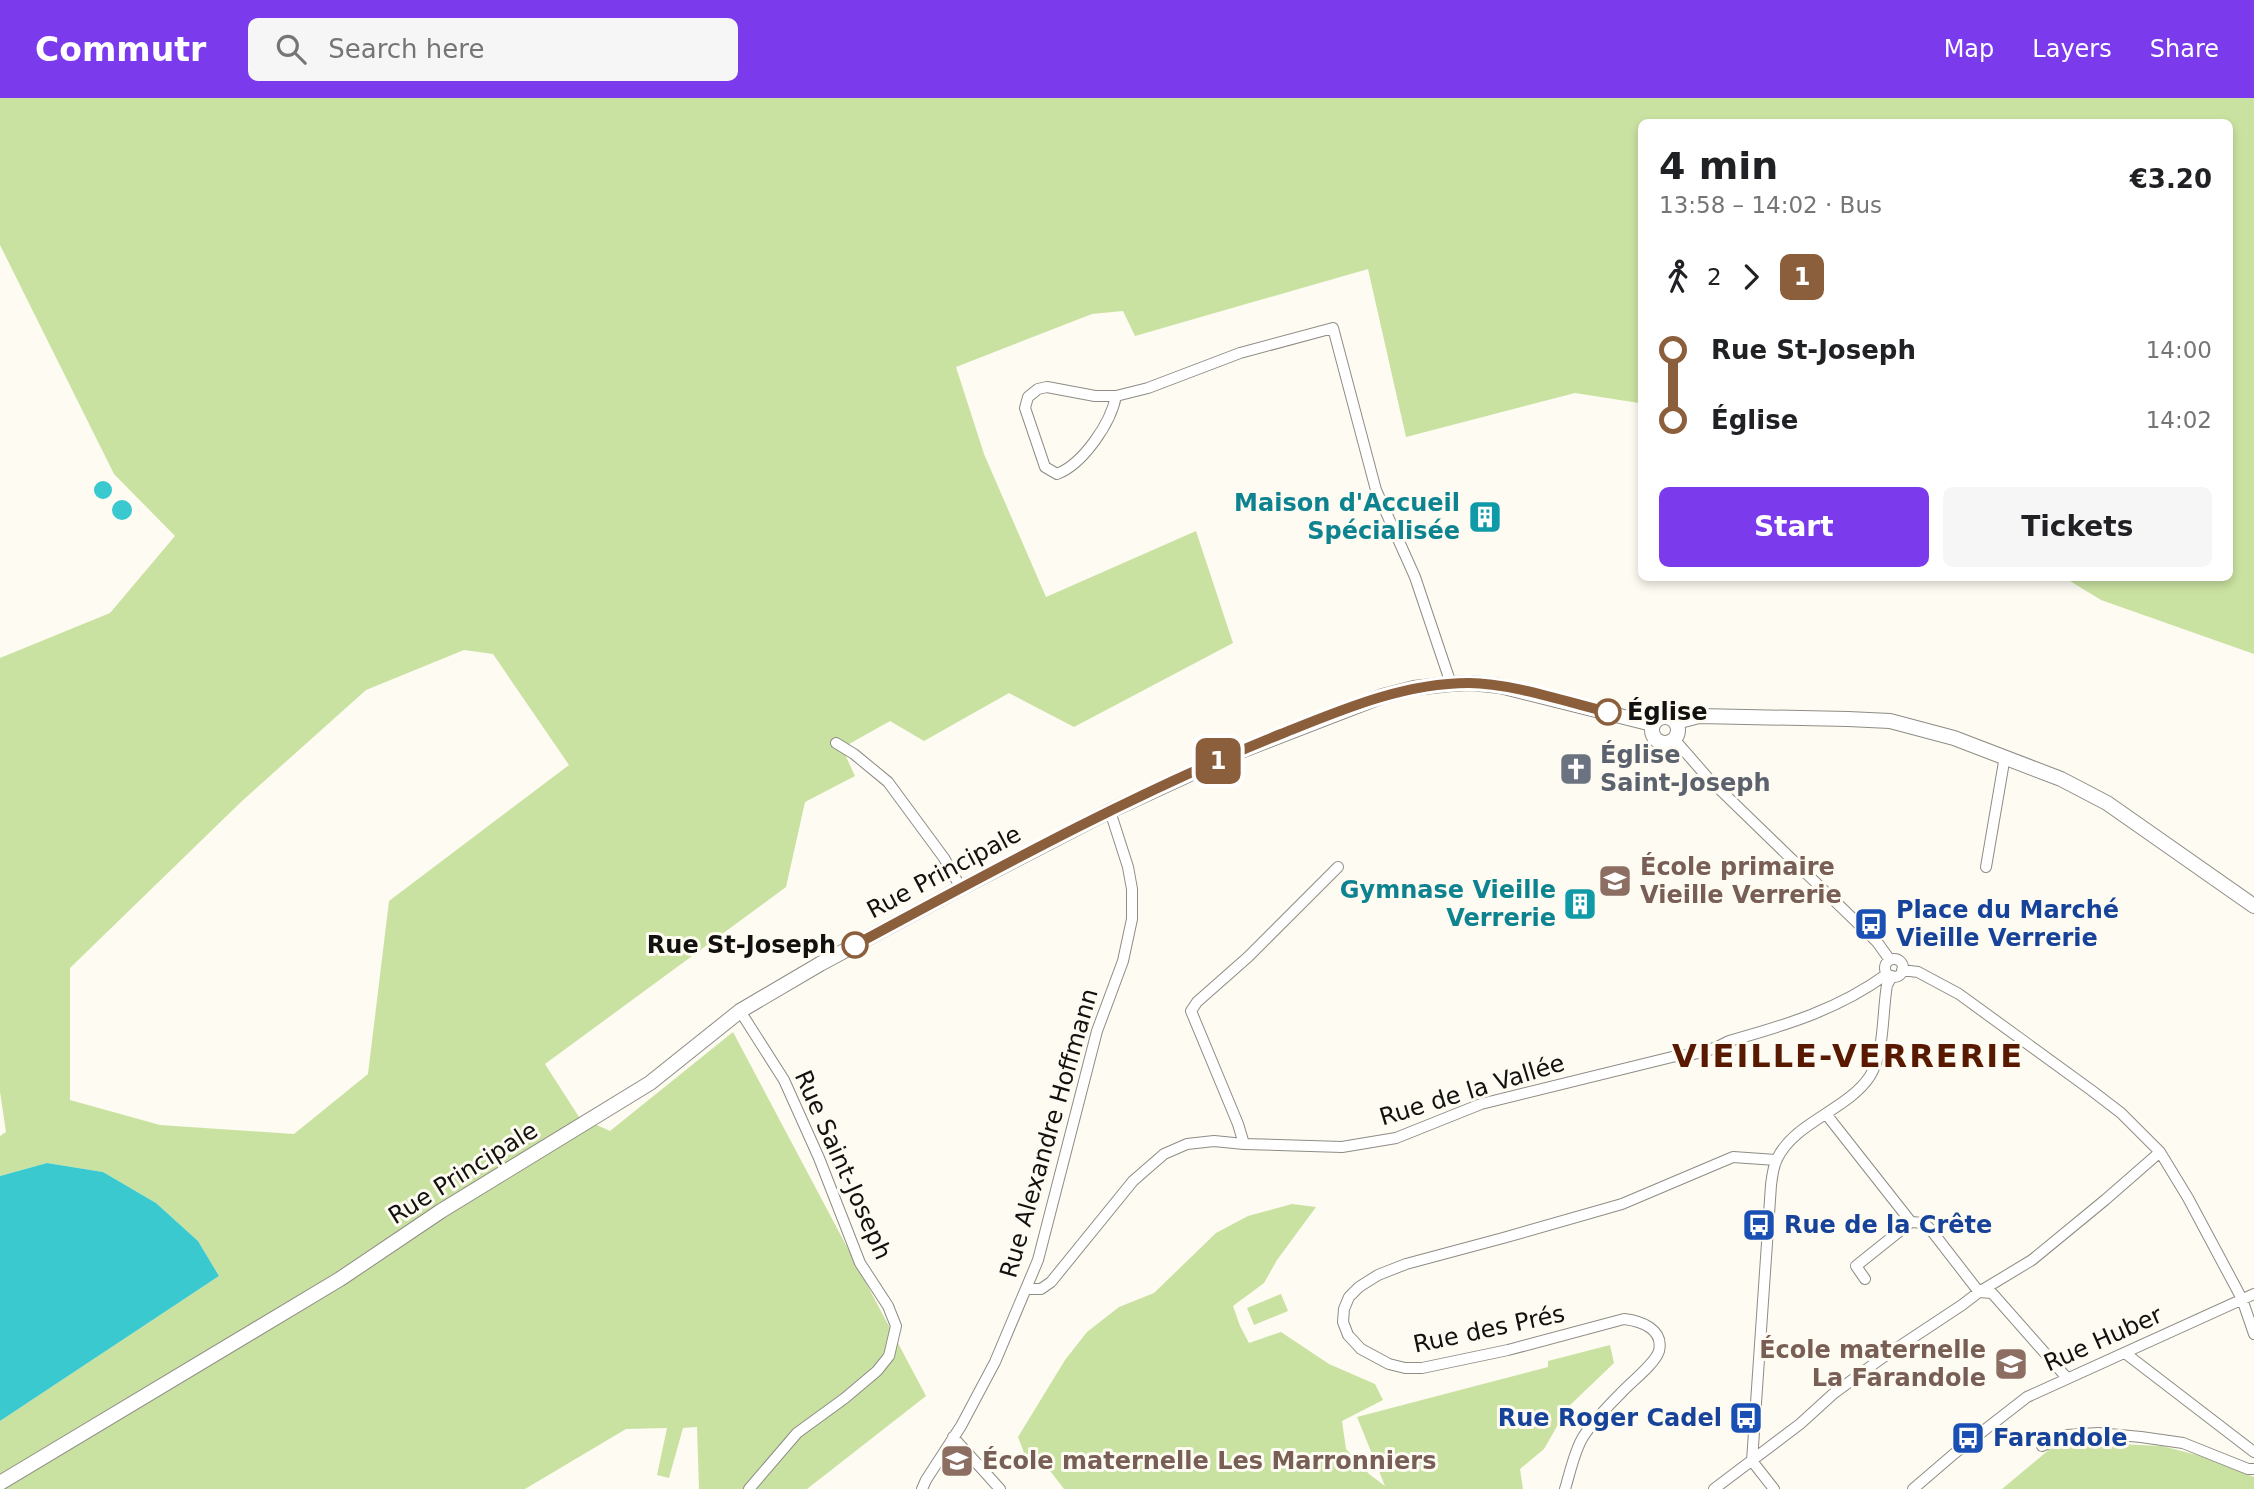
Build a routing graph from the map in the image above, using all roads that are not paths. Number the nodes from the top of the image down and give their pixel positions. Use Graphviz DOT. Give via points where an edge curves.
graph roads {
  1 [pos="1116,396"];
  2 [pos="1451,684"];
  3 [pos="1676,722"];
  4 [pos="1652,724"];
  5 [pos="1674,739"];
  6 [pos="836,743"];
  7 [pos="2005,756"];
  8 [pos="1110,811"];
  9 [pos="1338,867"];
  10 [pos="1986,867"];
  11 [pos="961,888"];
  12 [pos="2254,906"];
  13 [pos="1890,960"];
  14 [pos="1902,970"];
  15 [pos="1889,975"];
  16 [pos="740,1011"];
  17 [pos="1826,1114"];
  18 [pos="1244,1144"];
  19 [pos="2160,1152"];
  20 [pos="1776,1160"];
  21 [pos="1911,1222"];
  22 [pos="1865,1279"];
  23 [pos="1026,1289"];
  24 [pos="1979,1292"];
  25 [pos="2254,1294"];
  26 [pos="2242,1299"];
  27 [pos="2254,1334"];
  28 [pos="2125,1353"];
  29 [pos="2067,1378"];
  30 [pos="953,1437"];
  31 [pos="2042,1446"];
  32 [pos="2254,1452"];
  33 [pos="1752,1461"];
  34 [pos="2254,1469"];
  35 [pos="0,1483"];
  36 [pos="749,1489"];
  37 [pos="922,1489"];
  38 [pos="1000,1489"];
  39 [pos="1565,1489"];
  40 [pos="1714,1489"];
  41 [pos="1774,1489"];
  42 [pos="1913,1489"];
  1 -- 1 [label="street" via="1047,387 1028,397 1025,408 1045,467 1057,474 1067,470 1097,439"];
  1 -- 2 [label="street" via="1240,353 1334,328 1376,490 1415,577"];
  2 -- 4 [label="street, Rue Principale" via="1500,686"];
  2 -- 8 [label="street, Rue Principale" via="1414,688 1335,713"];
  3 -- 4 [label="street" via="1663,716"];
  3 -- 5 [label="street"];
  3 -- 7 [label="street" via="1699,716 1890,721"];
  4 -- 5 [label="street" via="1657,741"];
  5 -- 13 [label="street"];
  6 -- 11 [label="street" via="888,782"];
  7 -- 10 [label="street"];
  7 -- 12 [label="street" via="2107,803"];
  8 -- 11 [label="street, Rue Principale"];
  8 -- 23 [label="street, Rue Alexandre Hoffmann" via="1128,867 1132,919"];
  9 -- 18 [label="street" via="1191,1012"];
  11 -- 16 [label="street, Rue Principale"];
  13 -- 14 [label="street" via="1900,962"];
  13 -- 15 [label="street" via="1885,967"];
  14 -- 15 [label="street" via="1900,975"];
  14 -- 19 [label="street" via="1918,972 1959,994 2020,1037 2121,1113"];
  15 -- 17 [label="street" via="1871,1075 1857,1092"];
  15 -- 18 [label="street, Rue de la Vallée" via="1822,1012 1717,1048 1481,1104 1396,1138 1342,1147"];
  16 -- 35 [label="street, Rue Principale" via="638,1090 340,1279"];
  16 -- 36 [label="street, Rue Saint-Joseph" via="784,1080 860,1263 896,1326 889,1356 877,1371 797,1433"];
  17 -- 20 [label="street" via="1786,1145"];
  17 -- 21 [label="street"];
  18 -- 23 [label="street, Rue de la Vallée" via="1187,1144 1164,1153 1133,1181 1051,1282 1041,1289"];
  19 -- 24 [label="street" via="2032,1259"];
  19 -- 26 [label="street"];
  20 -- 33 [label="street"];
  20 -- 39 [label="street, Rue des Prés" via="1733,1157 1622,1204 1406,1264 1378,1275 1349,1297 1343,1322 1348,1335 1361,1349 1405,1368 1508,1350 1624,1319 1650,1326 1658,1338 1659,1352 1582,1438"];
  21 -- 22 [label="street" via="1856,1266"];
  21 -- 24 [label="street" via="1924,1223 1931,1230"];
  23 -- 30 [label="street, Rue Alexandre Hoffmann" via="995,1362"];
  24 -- 29 [label="street" via="1992,1293"];
  24 -- 33 [label="street" via="1843,1387"];
  25 -- 26 [label="street, Rue Huber"];
  26 -- 27 [label="street"];
  26 -- 28 [label="street, Rue Huber"];
  28 -- 29 [label="street, Rue Huber"];
  28 -- 32 [label="street"];
  29 -- 42 [label="street, Rue Huber" via="2027,1397"];
  30 -- 37 [label="street, Rue Alexandre Hoffmann"];
  30 -- 38 [label="street"];
  31 -- 34 [label="street" via="2067,1435 2141,1437 2183,1443"];
  33 -- 40 [label="street"];
  33 -- 41 [label="street"];
}
